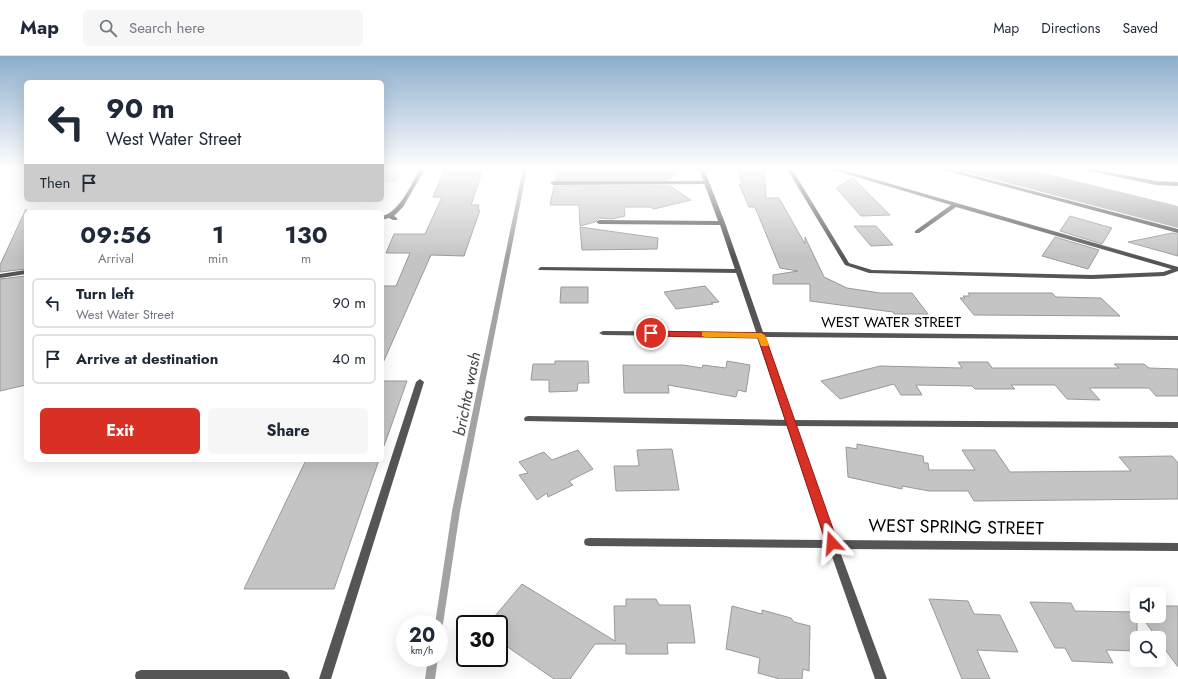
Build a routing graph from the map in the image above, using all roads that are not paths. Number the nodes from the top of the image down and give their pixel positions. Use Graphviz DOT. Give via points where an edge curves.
graph roads {
  1 [pos="405,198"];
  2 [pos="712,198"];
  3 [pos="807,198"];
  4 [pos="934,198"];
  5 [pos="1053,198"];
  6 [pos="955,204"];
  7 [pos="384,218"];
  8 [pos="599,222"];
  9 [pos="722,223"];
  10 [pos="1178,231"];
  11 [pos="918,232"];
  12 [pos="541,269"];
  13 [pos="1178,269"];
  14 [pos="738,270"];
  15 [pos="24,272"];
  16 [pos="0,276"];
  17 [pos="603,332"];
  18 [pos="761,335"];
  19 [pos="1178,338"];
  20 [pos="420,382"];
  21 [pos="528,419"];
  22 [pos="790,423"];
  23 [pos="1178,424"];
  24 [pos="589,542"];
  25 [pos="832,543"];
  26 [pos="1178,547"];
  27 [pos="141,676"];
  28 [pos="284,679"];
  29 [pos="325,679"];
  30 [pos="881,679"];
  1 -- 7 [label="street" via="393,218"];
  2 -- 9 [label="street"];
  3 -- 13 [label="street" via="847,264 871,272 1092,277 1164,274"];
  4 -- 6 [label="street"];
  5 -- 10 [label="street"];
  6 -- 11 [label="street"];
  6 -- 13 [label="street"];
  8 -- 9 [label="street"];
  9 -- 14 [label="street"];
  12 -- 14 [label="street"];
  14 -- 18 [label="street"];
  15 -- 16 [label="street"];
  17 -- 18 [label="street, WEST WATER STREET"];
  18 -- 19 [label="street, WEST WATER STREET"];
  18 -- 22 [label="street"];
  20 -- 29 [label="street"];
  21 -- 22 [label="street"];
  22 -- 23 [label="street"];
  22 -- 25 [label="street"];
  24 -- 25 [label="street, WEST SPRING STREET"];
  25 -- 26 [label="street, WEST SPRING STREET"];
  25 -- 30 [label="street"];
  27 -- 28 [label="street" via="282,676"];
}
